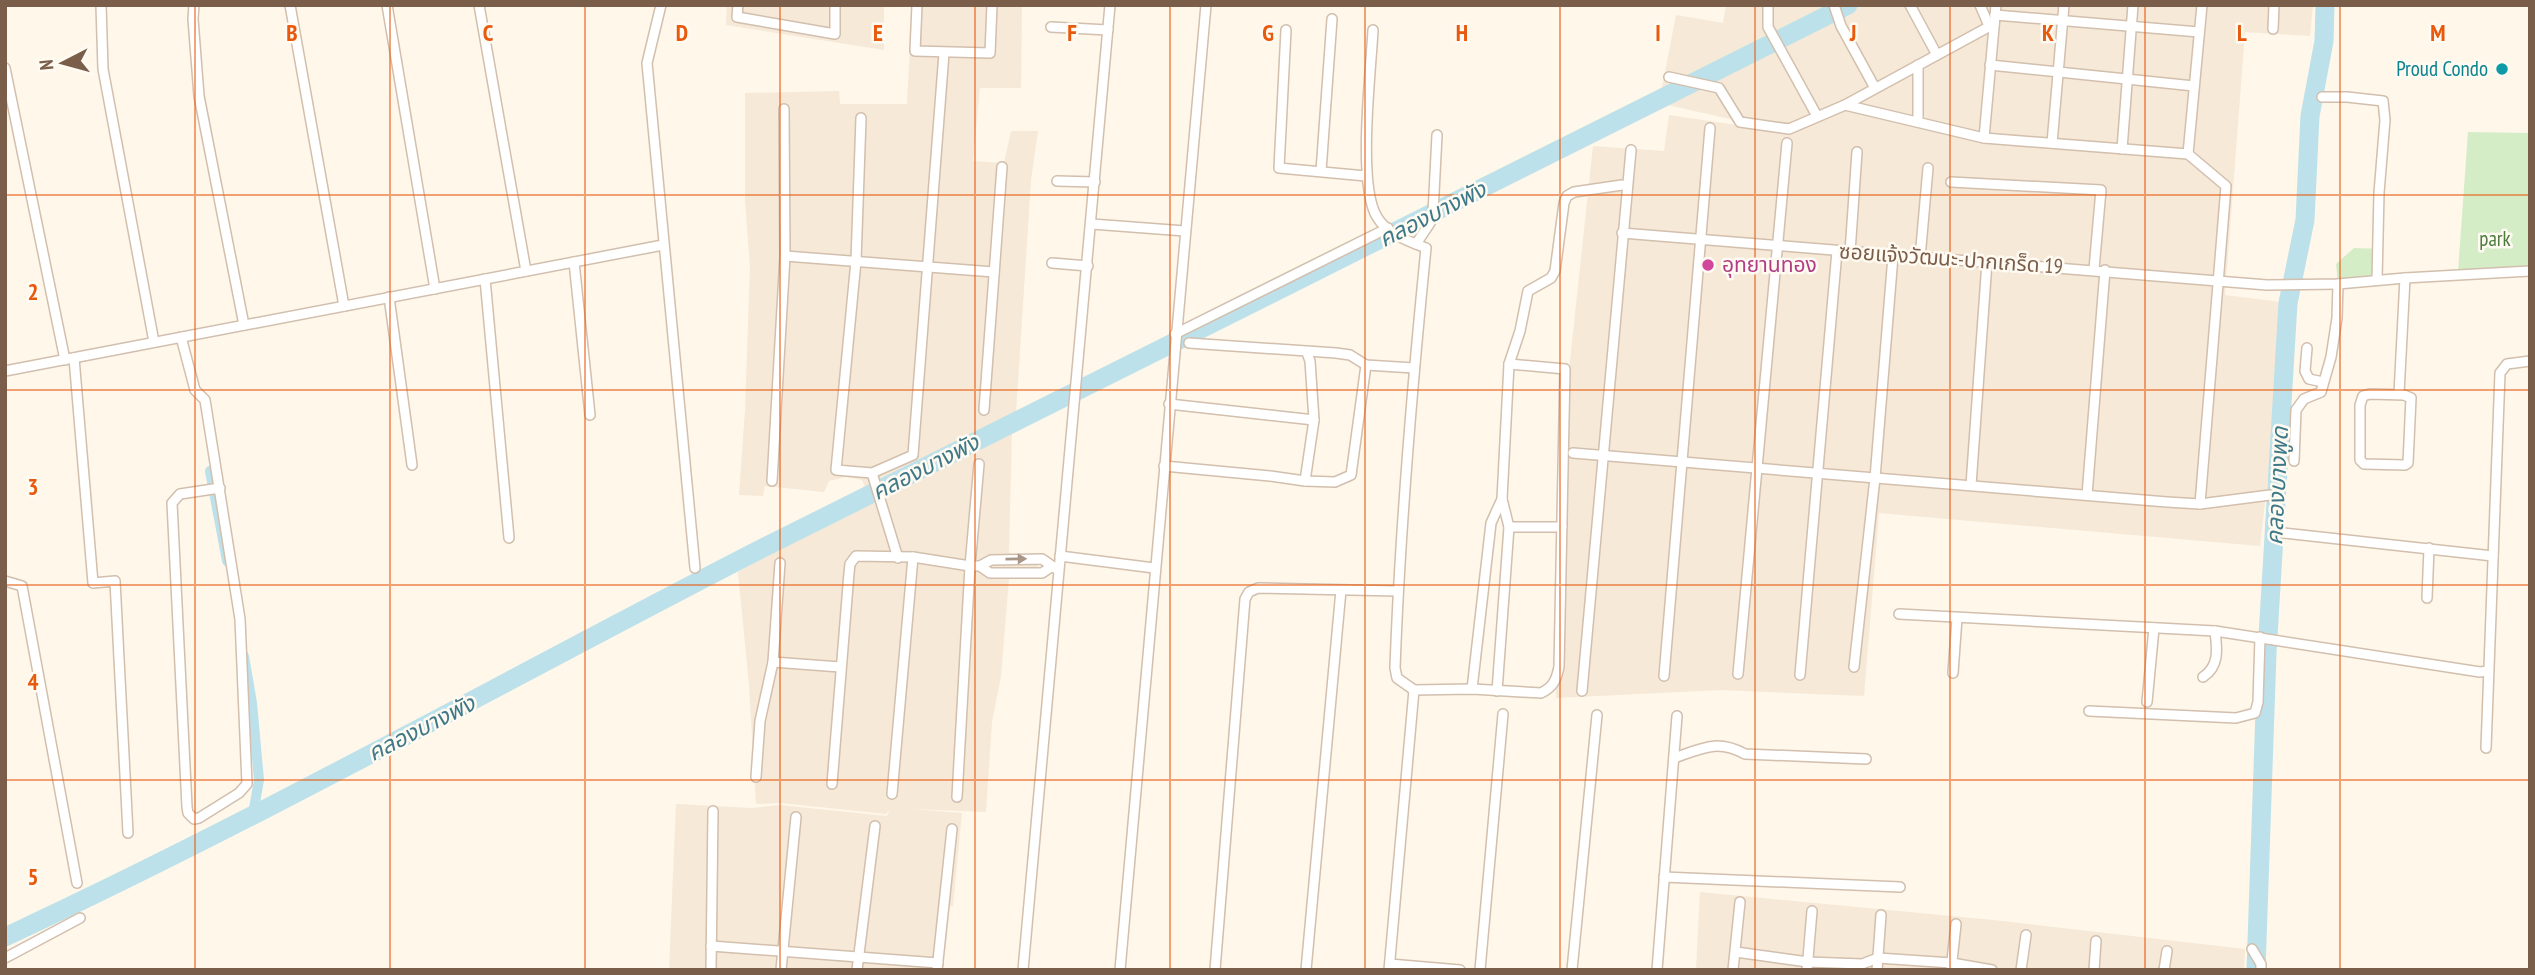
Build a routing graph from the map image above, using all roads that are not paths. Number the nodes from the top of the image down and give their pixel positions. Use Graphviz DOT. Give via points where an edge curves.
graph roads {
  1 [pos="101,5"];
  2 [pos="194,5"];
  3 [pos="290,5"];
  4 [pos="387,5"];
  5 [pos="479,5"];
  6 [pos="661,5"];
  7 [pos="737,5"];
  8 [pos="835,5"];
  9 [pos="917,5"];
  10 [pos="992,5"];
  11 [pos="1110,5"];
  12 [pos="1206,5"];
  13 [pos="1769,5"];
  14 [pos="1834,5"];
  15 [pos="1910,5"];
  16 [pos="1980,5"];
  17 [pos="2064,5"];
  18 [pos="2133,5"];
  19 [pos="2202,5"];
  20 [pos="2274,5"];
  21 [pos="1993,18"];
  22 [pos="1332,19"];
  23 [pos="2063,21"];
  24 [pos="2132,26"];
  25 [pos="1051,27"];
  26 [pos="2273,29"];
  27 [pos="1108,30"];
  28 [pos="1286,30"];
  29 [pos="1373,30"];
  30 [pos="2199,32"];
  31 [pos="944,53"];
  32 [pos="1937,55"];
  33 [pos="1918,65"];
  34 [pos="1990,65"];
  35 [pos="5,68"];
  36 [pos="2058,72"];
  37 [pos="1669,77"];
  38 [pos="2127,79"];
  39 [pos="2194,86"];
  40 [pos="1875,88"];
  41 [pos="2322,97"];
  42 [pos="1845,104"];
  43 [pos="784,109"];
  44 [pos="1817,116"];
  45 [pos="860,118"];
  46 [pos="1917,122"];
  47 [pos="1710,128"];
  48 [pos="1437,135"];
  49 [pos="1984,138"];
  50 [pos="1787,143"];
  51 [pos="2052,144"];
  52 [pos="2122,149"];
  53 [pos="1631,150"];
  54 [pos="1857,152"];
  55 [pos="2188,154"];
  56 [pos="1002,167"];
  57 [pos="1928,168"];
  58 [pos="1321,171"];
  59 [pos="1366,176"];
  60 [pos="1057,181"];
  61 [pos="1095,182"];
  62 [pos="1951,182"];
  63 [pos="1622,185"];
  64 [pos="1092,223"];
  65 [pos="1388,228"];
  66 [pos="1185,230"];
  67 [pos="1622,233"];
  68 [pos="1701,240"];
  69 [pos="1416,244"];
  70 [pos="663,245"];
  71 [pos="1777,246"];
  72 [pos="1837,251"];
  73 [pos="1850,252"];
  74 [pos="785,256"];
  75 [pos="1893,256"];
  76 [pos="1920,258"];
  77 [pos="856,261"];
  78 [pos="574,262"];
  79 [pos="1987,262"];
  80 [pos="1052,263"];
  81 [pos="1087,266"];
  82 [pos="928,267"];
  83 [pos="2100,270"];
  84 [pos="526,271"];
  85 [pos="2530,271"];
  86 [pos="994,272"];
  87 [pos="2404,278"];
  88 [pos="485,279"];
  89 [pos="2220,279"];
  90 [pos="2377,280"];
  91 [pos="2338,284"];
  92 [pos="435,289"];
  93 [pos="389,297"];
  94 [pos="344,306"];
  95 [pos="244,325"];
  96 [pos="1175,334"];
  97 [pos="181,337"];
  98 [pos="154,342"];
  99 [pos="1189,343"];
  100 [pos="2307,348"];
  101 [pos="1307,353"];
  102 [pos="70,359"];
  103 [pos="2530,361"];
  104 [pos="1509,364"];
  105 [pos="1366,365"];
  106 [pos="1414,368"];
  107 [pos="5,371"];
  108 [pos="2323,382"];
  109 [pos="2399,394"];
  110 [pos="1169,404"];
  111 [pos="984,410"];
  112 [pos="590,415"];
  113 [pos="1314,420"];
  114 [pos="1573,453"];
  115 [pos="1604,455"];
  116 [pos="2294,461"];
  117 [pos="1681,463"];
  118 [pos="979,464"];
  119 [pos="412,465"];
  120 [pos="1164,466"];
  121 [pos="1757,468"];
  122 [pos="872,473"];
  123 [pos="1817,474"];
  124 [pos="1875,478"];
  125 [pos="772,481"];
  126 [pos="1305,481"];
  127 [pos="1971,485"];
  128 [pos="220,488"];
  129 [pos="2087,495"];
  130 [pos="2270,495"];
  131 [pos="1502,499"];
  132 [pos="2200,504"];
  133 [pos="1508,527"];
  134 [pos="1562,527"];
  135 [pos="2284,533"];
  136 [pos="509,538"];
  137 [pos="2429,548"];
  138 [pos="1060,556"];
  139 [pos="2493,556"];
  140 [pos="913,557"];
  141 [pos="898,558"];
  142 [pos="780,562"];
  143 [pos="975,566"];
  144 [pos="695,568"];
  145 [pos="1055,568"];
  146 [pos="1154,568"];
  147 [pos="5,581"];
  148 [pos="1341,590"];
  149 [pos="1398,591"];
  150 [pos="2427,598"];
  151 [pos="1899,614"];
  152 [pos="1956,618"];
  153 [pos="2154,628"];
  154 [pos="2215,631"];
  155 [pos="2267,638"];
  156 [pos="773,662"];
  157 [pos="840,667"];
  158 [pos="1854,667"];
  159 [pos="2488,671"];
  160 [pos="1952,673"];
  161 [pos="1738,674"];
  162 [pos="1800,675"];
  163 [pos="1664,676"];
  164 [pos="2203,677"];
  165 [pos="1472,689"];
  166 [pos="1414,690"];
  167 [pos="1497,691"];
  168 [pos="1582,691"];
  169 [pos="2147,702"];
  170 [pos="2089,711"];
  171 [pos="1503,714"];
  172 [pos="1597,715"];
  173 [pos="1677,716"];
  174 [pos="2486,748"];
  175 [pos="1674,758"];
  176 [pos="1866,759"];
  177 [pos="756,777"];
  178 [pos="832,784"];
  179 [pos="892,794"];
  180 [pos="957,797"];
  181 [pos="713,811"];
  182 [pos="796,817"];
  183 [pos="875,826"];
  184 [pos="952,829"];
  185 [pos="128,834"];
  186 [pos="1664,877"];
  187 [pos="77,883"];
  188 [pos="1900,887"];
  189 [pos="1741,902"];
  190 [pos="1812,911"];
  191 [pos="1881,915"];
  192 [pos="80,918"];
  193 [pos="1955,924"];
  194 [pos="2026,935"];
  195 [pos="2096,941"];
  196 [pos="711,946"];
  197 [pos="2252,949"];
  198 [pos="2167,951"];
  199 [pos="783,952"];
  200 [pos="1736,952"];
  201 [pos="859,957"];
  202 [pos="5,958"];
  203 [pos="1878,958"];
  204 [pos="937,966"];
  205 [pos="1808,966"];
  206 [pos="1951,966"];
  207 [pos="1390,967"];
  208 [pos="711,970"];
  209 [pos="781,970"];
  210 [pos="858,970"];
  211 [pos="1023,970"];
  212 [pos="1119,970"];
  213 [pos="1215,970"];
  214 [pos="1306,970"];
  215 [pos="1460,970"];
  216 [pos="1480,970"];
  217 [pos="1572,970"];
  218 [pos="1657,970"];
  219 [pos="1733,970"];
  220 [pos="1877,970"];
  221 [pos="1992,970"];
  222 [pos="2021,970"];
  223 [pos="2094,970"];
  224 [pos="2164,970"];
  225 [pos="2261,970"];
  1 -- 98 [label="street" via="103,69"];
  2 -- 95 [label="street" via="199,96"];
  3 -- 94 [label="street"];
  4 -- 92 [label="street"];
  5 -- 84 [label="street"];
  6 -- 70 [label="street" via="647,63"];
  7 -- 8 [label="street" via="737,17 835,34"];
  9 -- 31 [label="street" via="915,51"];
  10 -- 31 [label="street" via="990,53"];
  11 -- 27 [label="street"];
  12 -- 66 [label="street"];
  13 -- 44 [label="street" via="1768,27"];
  14 -- 40 [label="street"];
  15 -- 32 [label="street"];
  16 -- 21 [label="street"];
  17 -- 23 [label="street"];
  18 -- 24 [label="street"];
  19 -- 30 [label="street"];
  20 -- 26 [label="street"];
  21 -- 23 [label="street"];
  21 -- 32 [label="street"];
  21 -- 34 [label="street"];
  22 -- 58 [label="street"];
  23 -- 24 [label="street"];
  23 -- 36 [label="street"];
  24 -- 30 [label="street"];
  24 -- 38 [label="street"];
  25 -- 27 [label="street"];
  27 -- 61 [label="street"];
  28 -- 58 [label="street" via="1279,168"];
  29 -- 59 [label="street"];
  30 -- 39 [label="street"];
  31 -- 82 [label="street"];
  32 -- 33 [label="street"];
  33 -- 40 [label="street"];
  33 -- 46 [label="street"];
  34 -- 36 [label="street"];
  34 -- 49 [label="street"];
  35 -- 102 [label="street"];
  36 -- 38 [label="street"];
  36 -- 51 [label="street"];
  37 -- 44 [label="street" via="1719,88 1740,122 1789,129"];
  38 -- 39 [label="street"];
  38 -- 52 [label="street"];
  39 -- 55 [label="street"];
  40 -- 42 [label="street"];
  41 -- 90 [label="street" via="2383,101"];
  42 -- 44 [label="street"];
  42 -- 46 [label="street"];
  43 -- 74 [label="street"];
  45 -- 77 [label="street"];
  46 -- 49 [label="street"];
  47 -- 68 [label="street"];
  48 -- 69 [label="street" via="1434,209"];
  49 -- 51 [label="street"];
  50 -- 71 [label="street"];
  51 -- 52 [label="street"];
  52 -- 55 [label="street"];
  53 -- 67 [label="street"];
  54 -- 73 [label="street"];
  55 -- 89 [label="street" via="2227,186"];
  56 -- 86 [label="street"];
  57 -- 76 [label="street"];
  58 -- 59 [label="street"];
  59 -- 65 [label="street" via="1376,217"];
  60 -- 61 [label="street"];
  61 -- 64 [label="street"];
  62 -- 83 [label="street" via="2102,190"];
  63 -- 104 [label="street" via="1567,196 1555,271 1528,291"];
  64 -- 66 [label="street"];
  64 -- 81 [label="street"];
  65 -- 69 [label="street"];
  65 -- 96 [label="street"];
  66 -- 96 [label="street"];
  67 -- 68 [label="street, ซอยแจ้งวัฒนะ-ปากเกร็ด 19"];
  67 -- 115 [label="street"];
  68 -- 71 [label="street, ซอยแจ้งวัฒนะ-ปากเกร็ด 19"];
  68 -- 117 [label="street"];
  69 -- 106 [label="street" via="1426,248"];
  70 -- 78 [label="street"];
  70 -- 144 [label="street"];
  71 -- 72 [label="street, ซอยแจ้งวัฒนะ-ปากเกร็ด 19"];
  71 -- 121 [label="street"];
  72 -- 73 [label="street, ซอยแจ้งวัฒนะ-ปากเกร็ด 19"];
  72 -- 123 [label="street"];
  73 -- 75 [label="street, ซอยแจ้งวัฒนะ-ปากเกร็ด 19"];
  74 -- 77 [label="street"];
  74 -- 125 [label="street"];
  75 -- 76 [label="street, ซอยแจ้งวัฒนะ-ปากเกร็ด 19"];
  75 -- 124 [label="street"];
  76 -- 79 [label="street, ซอยแจ้งวัฒนะ-ปากเกร็ด 19"];
  77 -- 82 [label="street"];
  77 -- 122 [label="street" via="836,470"];
  78 -- 84 [label="street"];
  78 -- 112 [label="street"];
  79 -- 83 [label="street, ซอยแจ้งวัฒนะ-ปากเกร็ด 19"];
  79 -- 127 [label="street"];
  80 -- 81 [label="street"];
  81 -- 138 [label="street"];
  82 -- 86 [label="street"];
  82 -- 122 [label="street" via="913,455"];
  83 -- 89 [label="street, ซอยแจ้งวัฒนะ-ปากเกร็ด 19"];
  83 -- 129 [label="street"];
  84 -- 88 [label="street"];
  85 -- 87 [label="street, ซอยแจ้งวัฒนะ-ปากเกร็ด 19"];
  86 -- 111 [label="street"];
  87 -- 90 [label="street, ซอยแจ้งวัฒนะ-ปากเกร็ด 19"];
  87 -- 109 [label="street"];
  88 -- 92 [label="street"];
  88 -- 136 [label="street"];
  89 -- 91 [label="street, ซอยแจ้งวัฒนะ-ปากเกร็ด 19" via="2267,285"];
  89 -- 132 [label="street"];
  90 -- 91 [label="street, ซอยแจ้งวัฒนะ-ปากเกร็ด 19"];
  91 -- 108 [label="street" via="2337,318"];
  92 -- 93 [label="street"];
  93 -- 94 [label="street"];
  93 -- 119 [label="street"];
  94 -- 95 [label="street"];
  95 -- 97 [label="street"];
  96 -- 110 [label="street"];
  97 -- 98 [label="street"];
  97 -- 128 [label="street" via="195,390 205,400"];
  98 -- 102 [label="street"];
  99 -- 101 [label="street"];
  100 -- 108 [label="street" via="2305,371 2309,379"];
  101 -- 105 [label="street" via="1350,355"];
  101 -- 113 [label="street"];
  102 -- 107 [label="street"];
  102 -- 185 [label="street" via="93,583 115,581"];
  103 -- 139 [label="street" via="2507,364 2500,373"];
  104 -- 131 [label="street"];
  104 -- 134 [label="street" via="1565,369"];
  105 -- 106 [label="street"];
  105 -- 126 [label="street" via="1351,475 1335,482"];
  106 -- 149 [label="street"];
  108 -- 116 [label="street" via="2321,391 2304,399 2296,410"];
  109 -- 109 [label="street" via="2412,401 2408,463 2361,463 2363,396"];
  110 -- 113 [label="street"];
  110 -- 120 [label="street"];
  113 -- 126 [label="street"];
  114 -- 115 [label="street"];
  115 -- 117 [label="street"];
  115 -- 168 [label="street"];
  117 -- 121 [label="street"];
  117 -- 163 [label="street"];
  118 -- 143 [label="street"];
  120 -- 126 [label="street"];
  120 -- 146 [label="street"];
  121 -- 123 [label="street"];
  121 -- 161 [label="street"];
  122 -- 141 [label="street"];
  123 -- 124 [label="street"];
  123 -- 162 [label="street"];
  124 -- 127 [label="street"];
  124 -- 158 [label="street"];
  127 -- 129 [label="street"];
  128 -- 128 [label="street" via="240,619 247,784 194,819 187,807 172,503 180,494"];
  129 -- 132 [label="street"];
  130 -- 132 [label="street"];
  131 -- 133 [label="street"];
  131 -- 165 [label="street" via="1490,523"];
  133 -- 134 [label="street"];
  133 -- 167 [label="street"];
  134 -- 167 [label="street" via="1556,681 1541,693"];
  135 -- 137 [label="street"];
  137 -- 139 [label="street"];
  137 -- 150 [label="street"];
  138 -- 145 [label="street"];
  138 -- 146 [label="street"];
  139 -- 159 [label="street"];
  140 -- 141 [label="street"];
  140 -- 143 [label="street"];
  140 -- 179 [label="street"];
  141 -- 157 [label="street" via="856,556 850,564"];
  142 -- 156 [label="street"];
  143 -- 145 [label="street" via="990,573 1042,573"];
  143 -- 145 [label="street, one-way" via="991,560 1042,559"];
  143 -- 180 [label="street"];
  145 -- 211 [label="street"];
  146 -- 212 [label="street"];
  147 -- 187 [label="street" via="22,586"];
  148 -- 149 [label="street"];
  148 -- 213 [label="street" via="1258,588 1245,599"];
  148 -- 214 [label="street"];
  149 -- 166 [label="street" via="1395,668 1397,678"];
  151 -- 152 [label="street"];
  152 -- 153 [label="street"];
  152 -- 160 [label="street"];
  153 -- 154 [label="street"];
  153 -- 169 [label="street"];
  154 -- 155 [label="street"];
  154 -- 164 [label="street" via="2216,660"];
  155 -- 159 [label="street"];
  155 -- 170 [label="street" via="2258,702 2251,716"];
  156 -- 157 [label="street"];
  156 -- 177 [label="street" via="760,721"];
  157 -- 178 [label="street"];
  159 -- 174 [label="street"];
  165 -- 166 [label="street"];
  165 -- 167 [label="street"];
  166 -- 207 [label="street"];
  171 -- 216 [label="street"];
  172 -- 217 [label="street"];
  173 -- 175 [label="street"];
  175 -- 176 [label="street" via="1713,745 1745,754"];
  175 -- 186 [label="street"];
  181 -- 196 [label="street"];
  182 -- 199 [label="street"];
  183 -- 201 [label="street"];
  184 -- 204 [label="street"];
  186 -- 188 [label="street"];
  186 -- 218 [label="street"];
  189 -- 200 [label="street"];
  190 -- 205 [label="street"];
  191 -- 203 [label="street"];
  192 -- 202 [label="street"];
  193 -- 206 [label="street"];
  194 -- 222 [label="street"];
  195 -- 223 [label="street"];
  196 -- 199 [label="street"];
  196 -- 208 [label="street"];
  197 -- 225 [label="street"];
  198 -- 224 [label="street"];
  199 -- 201 [label="street"];
  199 -- 209 [label="street"];
  200 -- 205 [label="street"];
  200 -- 219 [label="street"];
  201 -- 204 [label="street"];
  201 -- 210 [label="street"];
  203 -- 205 [label="street" via="1862,964"];
  203 -- 206 [label="street"];
  203 -- 220 [label="street"];
  206 -- 221 [label="street"];
  207 -- 215 [label="street"];
}
